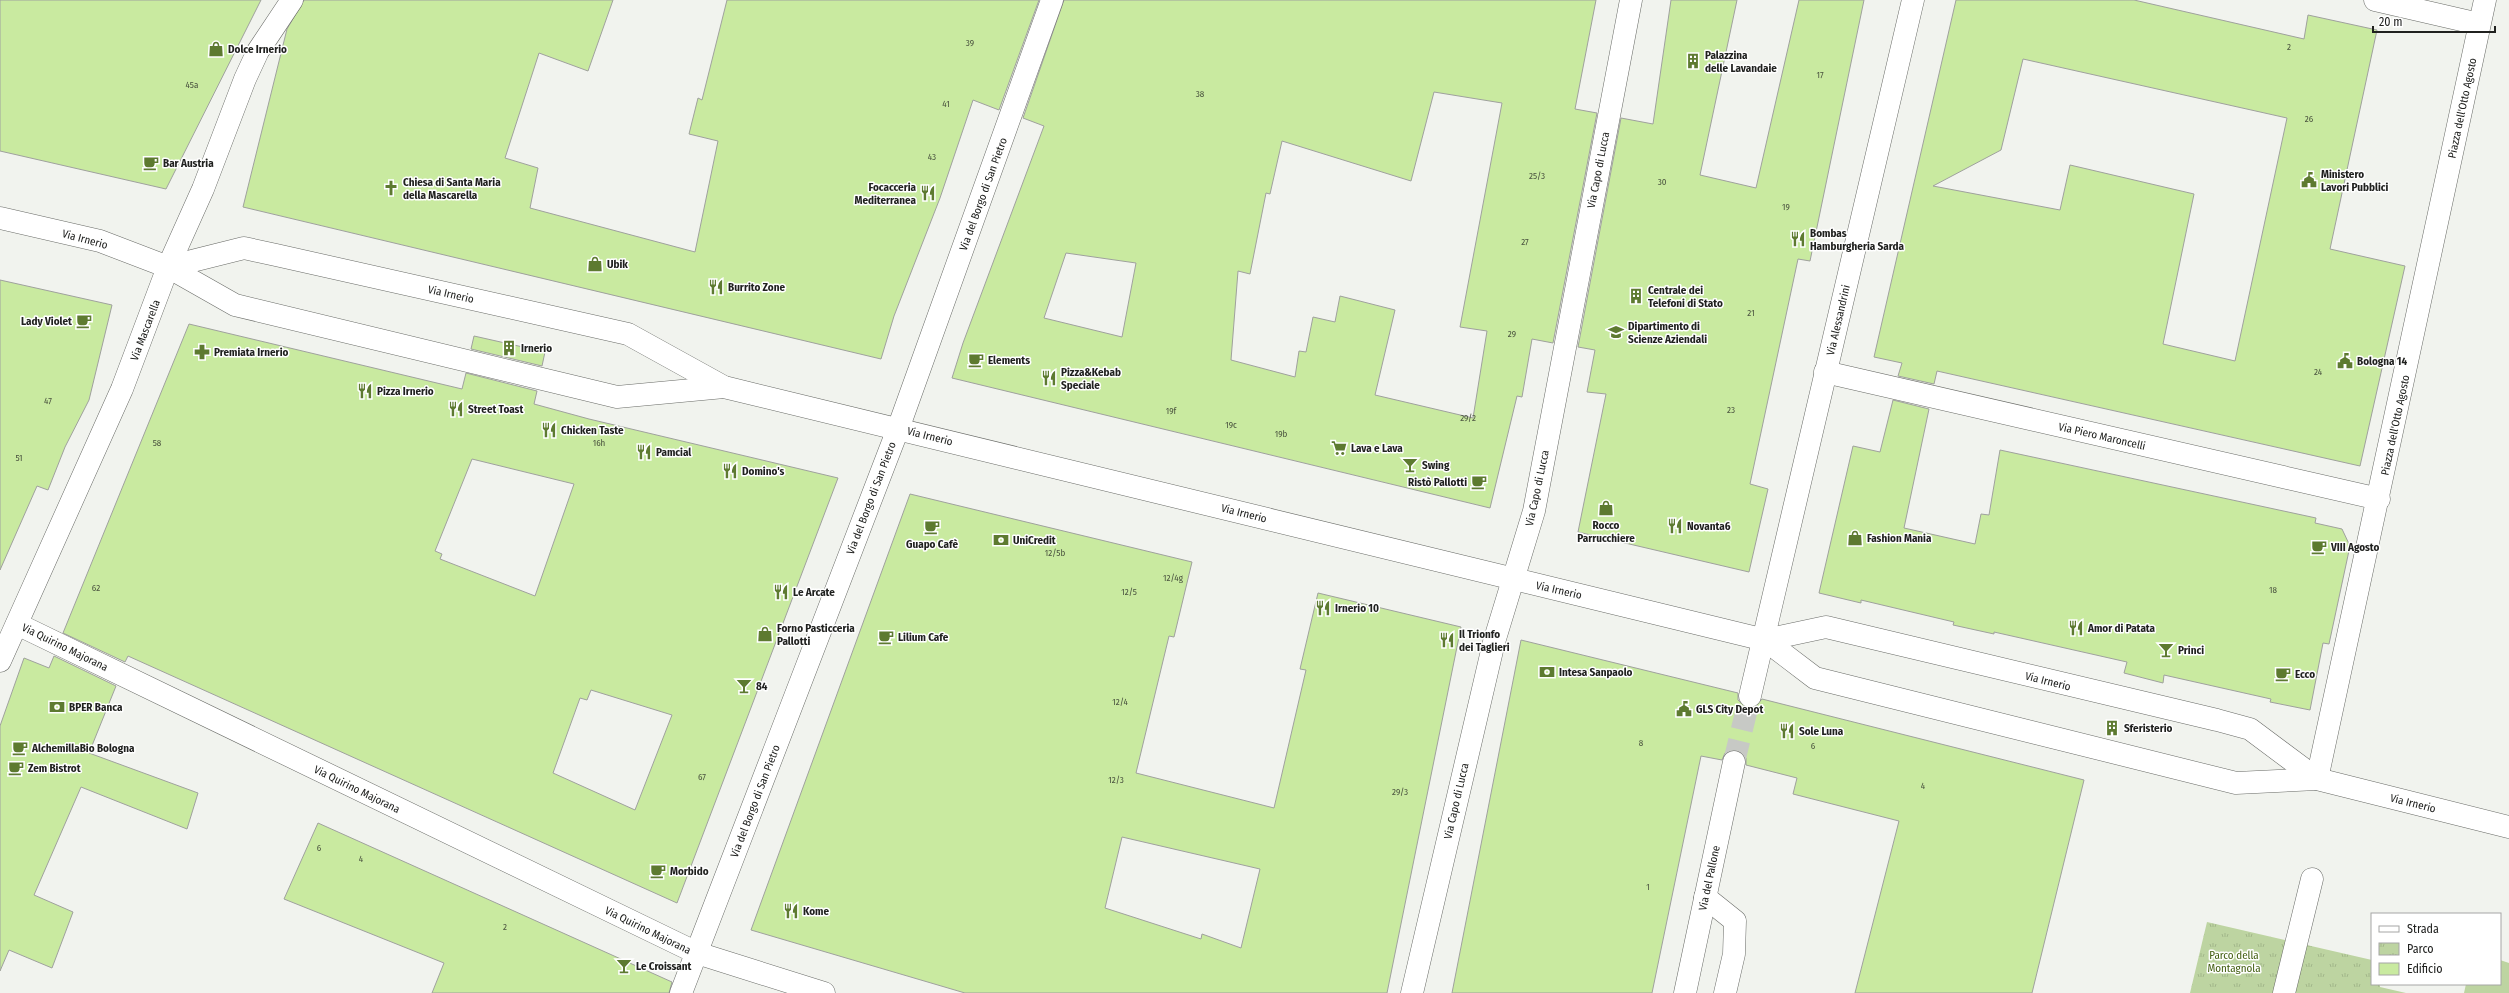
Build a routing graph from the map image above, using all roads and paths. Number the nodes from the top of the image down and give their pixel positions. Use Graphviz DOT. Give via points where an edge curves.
graph roads {
  1 [pos="292,0"];
  2 [pos="1052,0"];
  3 [pos="1631,0"];
  4 [pos="1913,0"];
  5 [pos="2375,0"];
  6 [pos="2485,0"];
  7 [pos="2480,24"];
  8 [pos="0,218"];
  9 [pos="168,267"];
  10 [pos="1825,372"];
  11 [pos="724,387"];
  12 [pos="898,429"];
  13 [pos="2379,499"];
  14 [pos="1512,579"];
  15 [pos="17,624"];
  16 [pos="1765,640"];
  17 [pos="0,661"];
  18 [pos="1750,696"];
  19 [pos="1734,762"];
  20 [pos="2317,779"];
  21 [pos="2509,827"];
  22 [pos="2312,879"];
  23 [pos="1705,897"];
  24 [pos="696,953"];
  25 [pos="681,993"];
  26 [pos="824,993"];
  27 [pos="1412,993"];
  28 [pos="1685,993"];
  29 [pos="1725,993"];
  30 [pos="2284,993"];
  1 -- 9 [label="street, Via Mascarella" via="258,51 203,189"];
  2 -- 12 [label="street, Via del Borgo di San Pietro"];
  3 -- 14 [label="street, Via Capo di Lucca" via="1534,511"];
  4 -- 10 [label="street, Via Alessandrini"];
  5 -- 7 [label="street"];
  6 -- 7 [label="street, Piazza dell'Otto Agosto"];
  7 -- 13 [label="street, Piazza dell'Otto Agosto"];
  8 -- 9 [label="street, Via Irnerio" via="100,241"];
  9 -- 11 [label="street, Via Irnerio" via="235,305 617,397"];
  9 -- 11 [label="street, Via Irnerio" via="244,248 628,334"];
  9 -- 15 [label="street, Via Mascarella" via="122,389"];
  10 -- 13 [label="street, Via Piero Maroncelli"];
  10 -- 16 [label="street, Via Alessandrini"];
  11 -- 12 [label="street, Via Irnerio"];
  12 -- 14 [label="street, Via Irnerio"];
  12 -- 24 [label="street, Via del Borgo di San Pietro"];
  13 -- 20 [label="street, Piazza dell'Otto Agosto"];
  14 -- 16 [label="street, Via Irnerio"];
  14 -- 27 [label="street, Via Capo di Lucca" via="1494,642"];
  15 -- 17 [label="street, Via Mascarella"];
  15 -- 24 [label="street, Via Quirino Majorana"];
  16 -- 18 [label="street"];
  16 -- 20 [label="street, Via Irnerio" via="1815,678 2236,783"];
  16 -- 20 [label="street, Via Irnerio" via="1826,627 2217,720 2250,729"];
  19 -- 23 [label="street, Via del Pallone"];
  20 -- 21 [label="street, Via Irnerio"];
  22 -- 30 [label="street"];
  23 -- 28 [label="street, Via del Pallone"];
  23 -- 29 [label="street" via="1735,921 1734,954"];
  24 -- 25 [label="street, Via del Borgo di San Pietro"];
  24 -- 26 [label="street, Via Quirino Majorana"];
}
